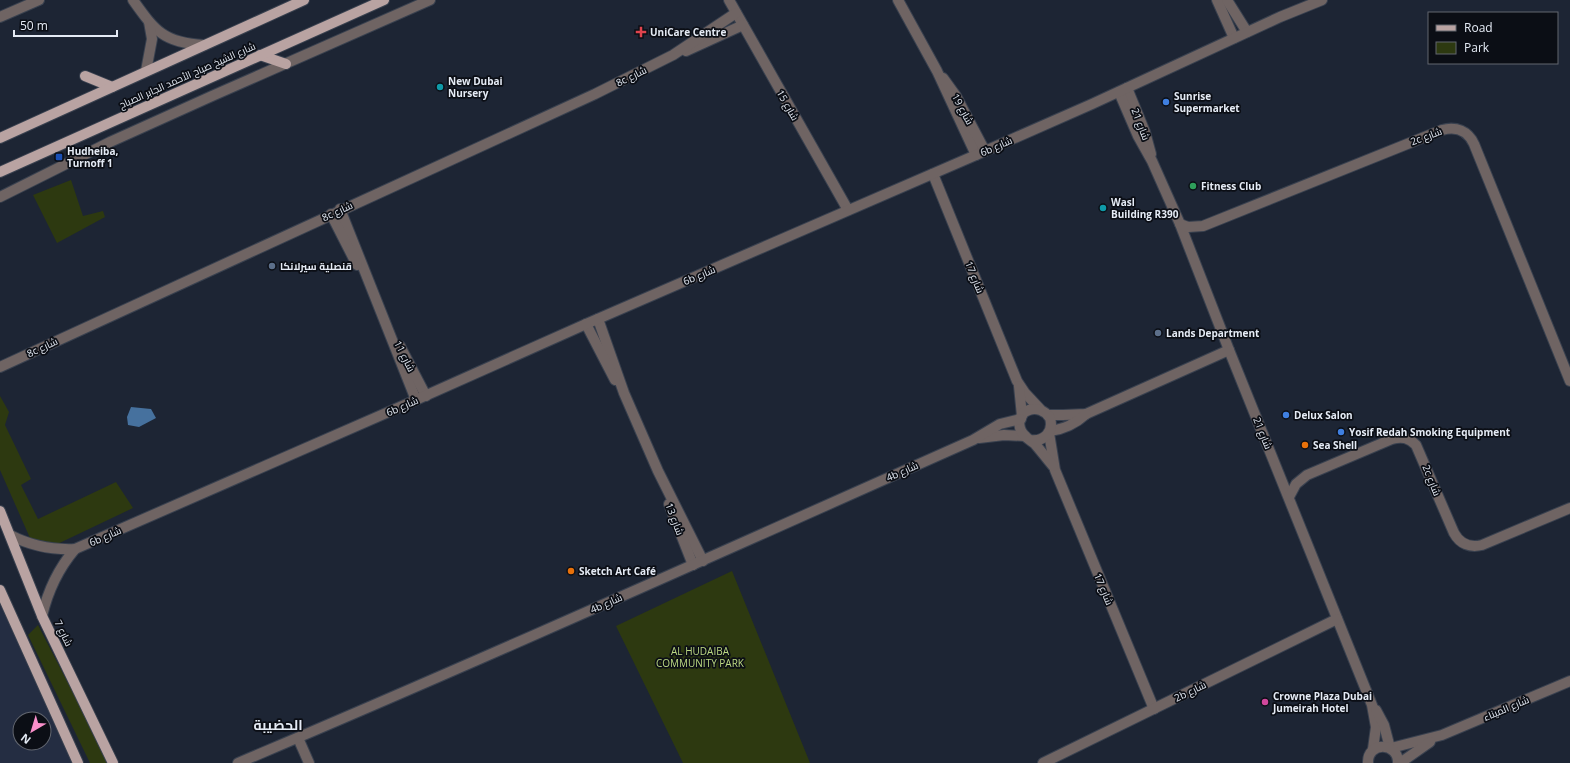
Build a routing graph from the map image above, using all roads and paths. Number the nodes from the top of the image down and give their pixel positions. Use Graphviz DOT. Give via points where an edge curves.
graph roads {
  1 [pos="39,0"];
  2 [pos="134,0"];
  3 [pos="304,0"];
  4 [pos="384,0"];
  5 [pos="430,0"];
  6 [pos="729,0"];
  7 [pos="898,0"];
  8 [pos="1217,0"];
  9 [pos="1227,0"];
  10 [pos="1322,0"];
  11 [pos="736,13"];
  12 [pos="0,17"];
  13 [pos="149,22"];
  14 [pos="742,25"];
  15 [pos="1247,32"];
  16 [pos="1234,38"];
  17 [pos="204,45"];
  18 [pos="260,55"];
  19 [pos="673,55"];
  20 [pos="286,64"];
  21 [pos="146,71"];
  22 [pos="937,71"];
  23 [pos="85,76"];
  24 [pos="112,87"];
  25 [pos="1123,90"];
  26 [pos="0,138"];
  27 [pos="985,151"];
  28 [pos="976,155"];
  29 [pos="0,172"];
  30 [pos="932,174"];
  31 [pos="0,197"];
  32 [pos="848,210"];
  33 [pos="336,212"];
  34 [pos="1180,224"];
  35 [pos="383,317"];
  36 [pos="598,319"];
  37 [pos="586,324"];
  38 [pos="1229,350"];
  39 [pos="0,367"];
  40 [pos="1018,380"];
  41 [pos="1570,381"];
  42 [pos="624,393"];
  43 [pos="426,396"];
  44 [pos="416,400"];
  45 [pos="1044,412"];
  46 [pos="1086,414"];
  47 [pos="1021,417"];
  48 [pos="1050,432"];
  49 [pos="1027,438"];
  50 [pos="973,440"];
  51 [pos="1055,470"];
  52 [pos="658,471"];
  53 [pos="1289,497"];
  54 [pos="1570,508"];
  55 [pos="0,511"];
  56 [pos="0,530"];
  57 [pos="10,535"];
  58 [pos="75,549"];
  59 [pos="702,561"];
  60 [pos="693,565"];
  61 [pos="0,590"];
  62 [pos="42,616"];
  63 [pos="1337,619"];
  64 [pos="1570,681"];
  65 [pos="1372,705"];
  66 [pos="1154,708"];
  67 [pos="1442,735"];
  68 [pos="298,738"];
  69 [pos="1390,748"];
  70 [pos="1373,749"];
  71 [pos="78,763"];
  72 [pos="113,763"];
  73 [pos="238,763"];
  74 [pos="309,763"];
  75 [pos="1043,763"];
  76 [pos="1368,763"];
  77 [pos="1399,763"];
  1 -- 12 [label="street"];
  2 -- 13 [label="street"];
  3 -- 17 [label="main road, شارع الشيخ صباح الأحمد الجابر الصباح"];
  4 -- 18 [label="main road, شارع الشيخ صباح الأحمد الجابر الصباح"];
  5 -- 20 [label="street"];
  6 -- 11 [label="street, شارع 15"];
  7 -- 22 [label="street, شارع 19"];
  8 -- 16 [label="street"];
  9 -- 15 [label="street"];
  10 -- 15 [label="street, 6b شارع"];
  11 -- 14 [label="street, شارع 15"];
  11 -- 19 [label="street, 8c شارع"];
  13 -- 17 [label="street" via="165,37 187,44"];
  13 -- 21 [label="street" via="152,39"];
  14 -- 19 [label="street, 8c شارع" via="697,47"];
  14 -- 32 [label="street, شارع 15"];
  15 -- 16 [label="street, 6b شارع"];
  16 -- 25 [label="street, 6b شارع"];
  17 -- 21 [label="main road, شارع الشيخ صباح الأحمد الجابر الصباح"];
  18 -- 20 [label="main road"];
  18 -- 29 [label="main road, شارع الشيخ صباح الأحمد الجابر الصباح"];
  19 -- 33 [label="street, 8c شارع" via="595,94"];
  20 -- 31 [label="street" via="110,142"];
  21 -- 24 [label="main road, شارع الشيخ صباح الأحمد الجابر الصباح"];
  22 -- 27 [label="street, شارع 19" via="956,96"];
  22 -- 28 [label="street, شارع 19"];
  23 -- 24 [label="main road"];
  24 -- 26 [label="main road, شارع الشيخ صباح الأحمد الجابر الصباح"];
  25 -- 27 [label="street, 6b شارع"];
  25 -- 34 [label="street, شارع 21" via="1138,136"];
  27 -- 28 [label="street, 6b شارع"];
  28 -- 30 [label="street, 6b شارع"];
  30 -- 32 [label="street, 6b شارع"];
  30 -- 40 [label="street, شارع 17"];
  32 -- 36 [label="street, 6b شارع"];
  33 -- 35 [label="street, شارع 11" via="362,262"];
  33 -- 39 [label="street, 8c شارع"];
  34 -- 38 [label="street, شارع 21"];
  34 -- 41 [label="street, 2c شارع" via="1188,227 1203,226 1442,130 1461,130 1474,144"];
  35 -- 43 [label="street, شارع 11"];
  35 -- 44 [label="street, شارع 11"];
  36 -- 37 [label="street, 6b شارع"];
  36 -- 42 [label="street, شارع 13"];
  37 -- 42 [label="street, شارع 13" via="610,372"];
  37 -- 43 [label="street, 6b شارع"];
  38 -- 46 [label="street"];
  38 -- 53 [label="street, شارع 21"];
  40 -- 45 [label="street, شارع 17" via="1025,393"];
  40 -- 47 [label="street, شارع 17"];
  42 -- 52 [label="street, شارع 13"];
  43 -- 44 [label="street, 6b شارع"];
  44 -- 58 [label="street, 6b شارع"];
  45 -- 46 [label="street" via="1063,415"];
  45 -- 47 [label="street" via="1030,409"];
  45 -- 48 [label="street" via="1051,422"];
  46 -- 48 [label="street" via="1074,424"];
  47 -- 49 [label="street" via="1020,426"];
  47 -- 50 [label="street, 4b شارع" via="991,429"];
  48 -- 49 [label="street" via="1041,440"];
  48 -- 51 [label="street, شارع 17"];
  49 -- 50 [label="street, 4b شارع" via="998,436"];
  49 -- 51 [label="street, شارع 17"];
  50 -- 59 [label="street, 4b شارع"];
  51 -- 66 [label="street, شارع 17"];
  52 -- 59 [label="street, شارع 13"];
  52 -- 60 [label="street, شارع 13"];
  53 -- 54 [label="street, 2c شارع" via="1296,484 1307,475 1402,437 1416,445 1454,533 1465,544 1482,545"];
  53 -- 63 [label="street, شارع 21"];
  55 -- 57 [label="main road, شارع 7"];
  56 -- 57 [label="main road"];
  57 -- 58 [label="street, 6b شارع" via="35,546"];
  57 -- 62 [label="main road, شارع 7"];
  58 -- 62 [label="street, 6b شارع" via="57,573"];
  59 -- 60 [label="street, 4b شارع"];
  60 -- 68 [label="street, 4b شارع"];
  61 -- 71 [label="main road"];
  62 -- 72 [label="main road, شارع 7"];
  63 -- 65 [label="street, شارع 21"];
  63 -- 66 [label="street, 2b شارع"];
  64 -- 67 [label="street, شارع الميناء"];
  65 -- 69 [label="street, شارع 21" via="1384,725"];
  65 -- 70 [label="street, شارع 21" via="1376,727"];
  66 -- 75 [label="street, 2b شارع"];
  67 -- 69 [label="street, شارع الميناء"];
  67 -- 77 [label="street, شارع الميناء"];
  68 -- 73 [label="street, 4b شارع"];
  68 -- 74 [label="street"];
  69 -- 70 [label="street, شارع الميناء" via="1381,746"];
  69 -- 77 [label="street, شارع 21" via="1397,755"];
  70 -- 76 [label="street, شارع 21" via="1368,756"];
}
